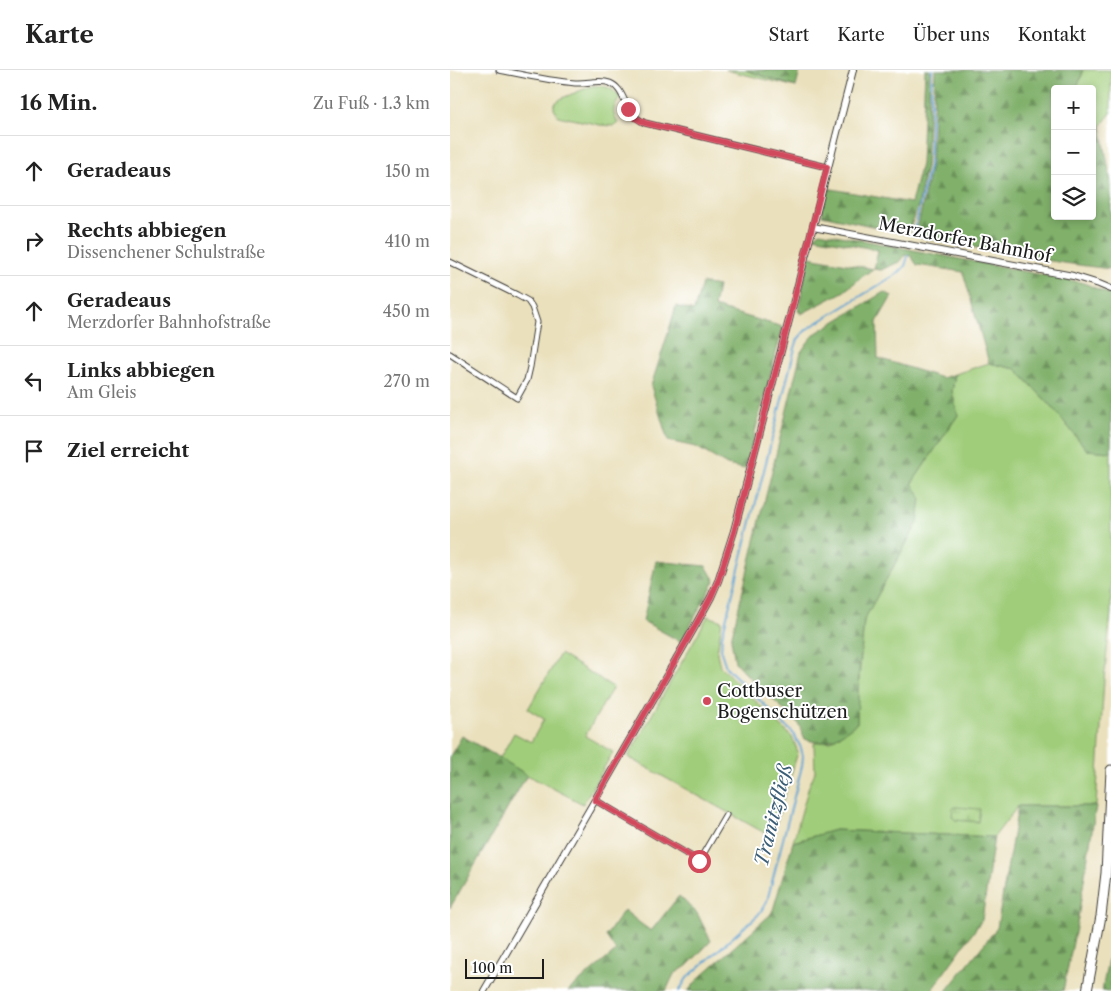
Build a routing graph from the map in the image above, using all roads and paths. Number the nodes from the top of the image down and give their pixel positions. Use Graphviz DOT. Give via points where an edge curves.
graph roads {
  1 [pos="499,70"];
  2 [pos="853,70"];
  3 [pos="827,167"];
  4 [pos="813,226"];
  5 [pos="450,262"];
  6 [pos="1111,289"];
  7 [pos="450,354"];
  8 [pos="1111,770"];
  9 [pos="595,800"];
  10 [pos="726,815"];
  11 [pos="484,991"];
  12 [pos="1088,991"];
  1 -- 3 [label="street" via="579,84 609,83 616,87 634,117 645,123"];
  2 -- 3 [label="street"];
  3 -- 4 [label="street"];
  4 -- 6 [label="street, Merzdorfer Bahnhof" via="1073,276"];
  4 -- 9 [label="street" via="734,532 718,581"];
  5 -- 7 [label="street" via="528,301 537,322 530,367 517,398"];
  8 -- 12 [label="main road" via="1106,873"];
  9 -- 10 [label="street" via="699,861"];
  9 -- 11 [label="street"];
}
